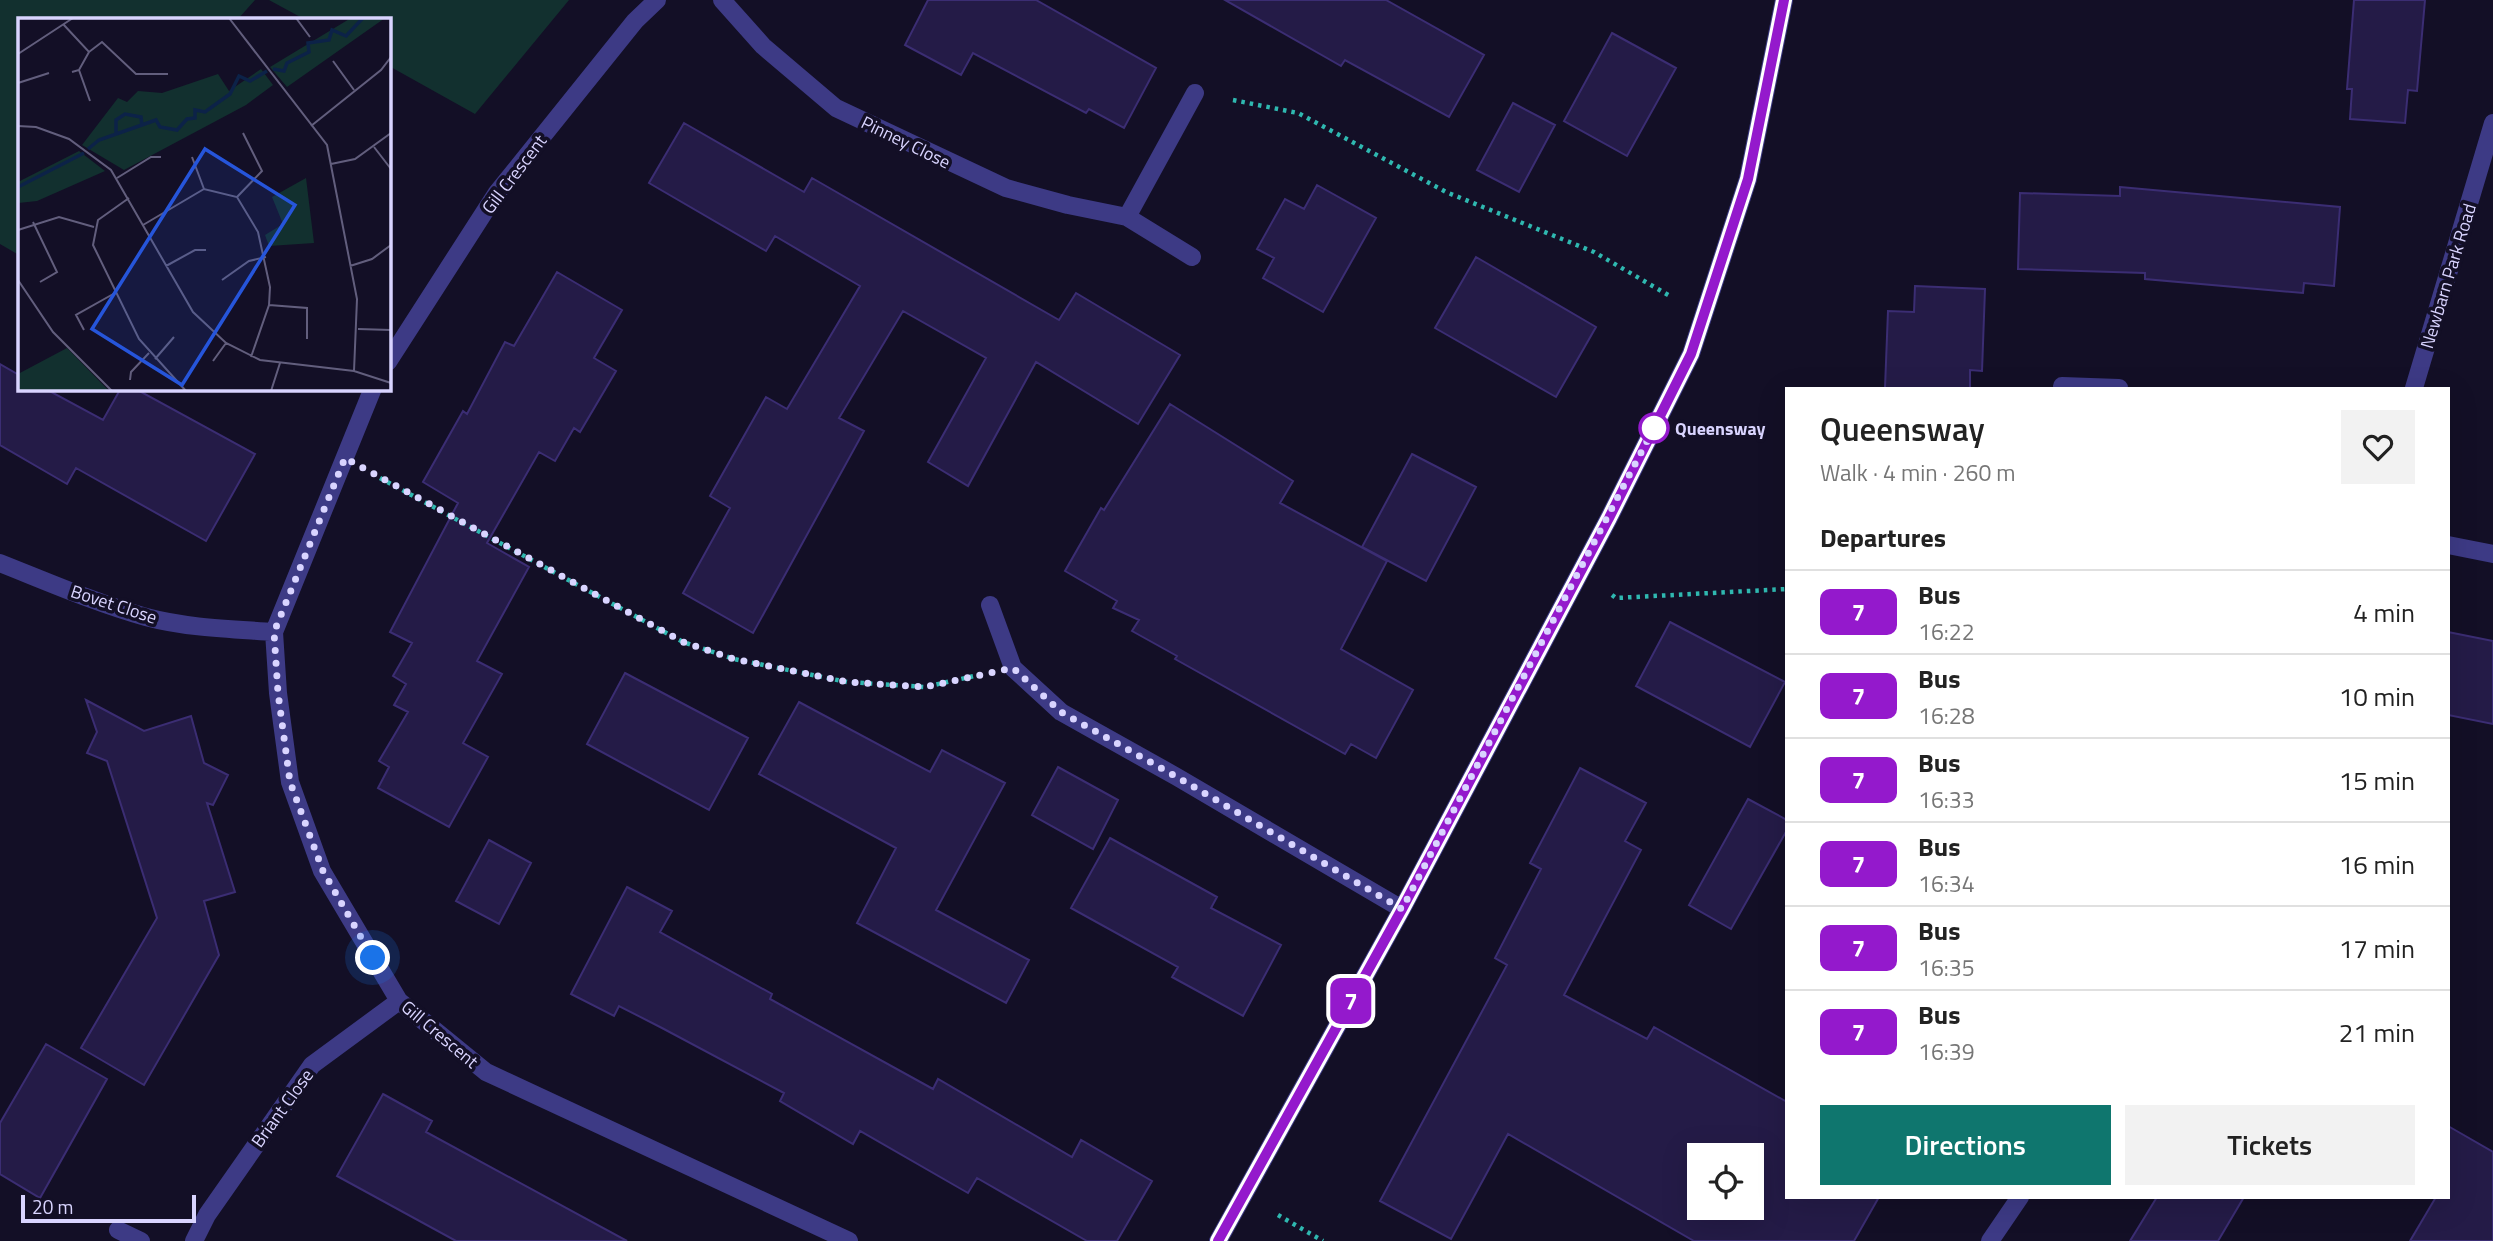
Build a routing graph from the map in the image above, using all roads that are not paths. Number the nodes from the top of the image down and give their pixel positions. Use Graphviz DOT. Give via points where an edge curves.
graph roads {
  1 [pos="657,0"];
  2 [pos="722,0"];
  3 [pos="1784,0"];
  4 [pos="1195,93"];
  5 [pos="2493,123"];
  6 [pos="1127,217"];
  7 [pos="1192,257"];
  8 [pos="390,359"];
  9 [pos="2062,386"];
  10 [pos="2090,387"];
  11 [pos="2414,387"];
  12 [pos="372,390"];
  13 [pos="2450,545"];
  14 [pos="2493,554"];
  15 [pos="0,563"];
  16 [pos="989,605"];
  17 [pos="274,632"];
  18 [pos="1402,909"];
  19 [pos="399,1001"];
  20 [pos="2019,1199"];
  21 [pos="118,1230"];
  22 [pos="141,1241"];
  23 [pos="194,1241"];
  24 [pos="849,1241"];
  25 [pos="1218,1241"];
  26 [pos="1990,1241"];
  1 -- 8 [label="street, Gill Crescent" via="635,21 496,194"];
  2 -- 6 [label="street, Pinney Close" via="763,46 836,108 1006,188"];
  3 -- 18 [label="street" via="1748,179 1691,354"];
  4 -- 6 [label="street"];
  5 -- 11 [label="street, Newbarn Park Road"];
  6 -- 7 [label="street, Pinney Close"];
  9 -- 10 [label="street"];
  12 -- 17 [label="street, Gill Crescent"];
  13 -- 14 [label="street"];
  15 -- 17 [label="street, Bovet Close" via="148,618"];
  16 -- 18 [label="street" via="1013,668 1061,712"];
  17 -- 19 [label="street, Gill Crescent" via="290,782 323,871"];
  18 -- 25 [label="street"];
  19 -- 23 [label="street, Briant Close" via="312,1065"];
  19 -- 24 [label="street, Gill Crescent" via="486,1072"];
  20 -- 26 [label="street"];
  21 -- 22 [label="street"];
}
